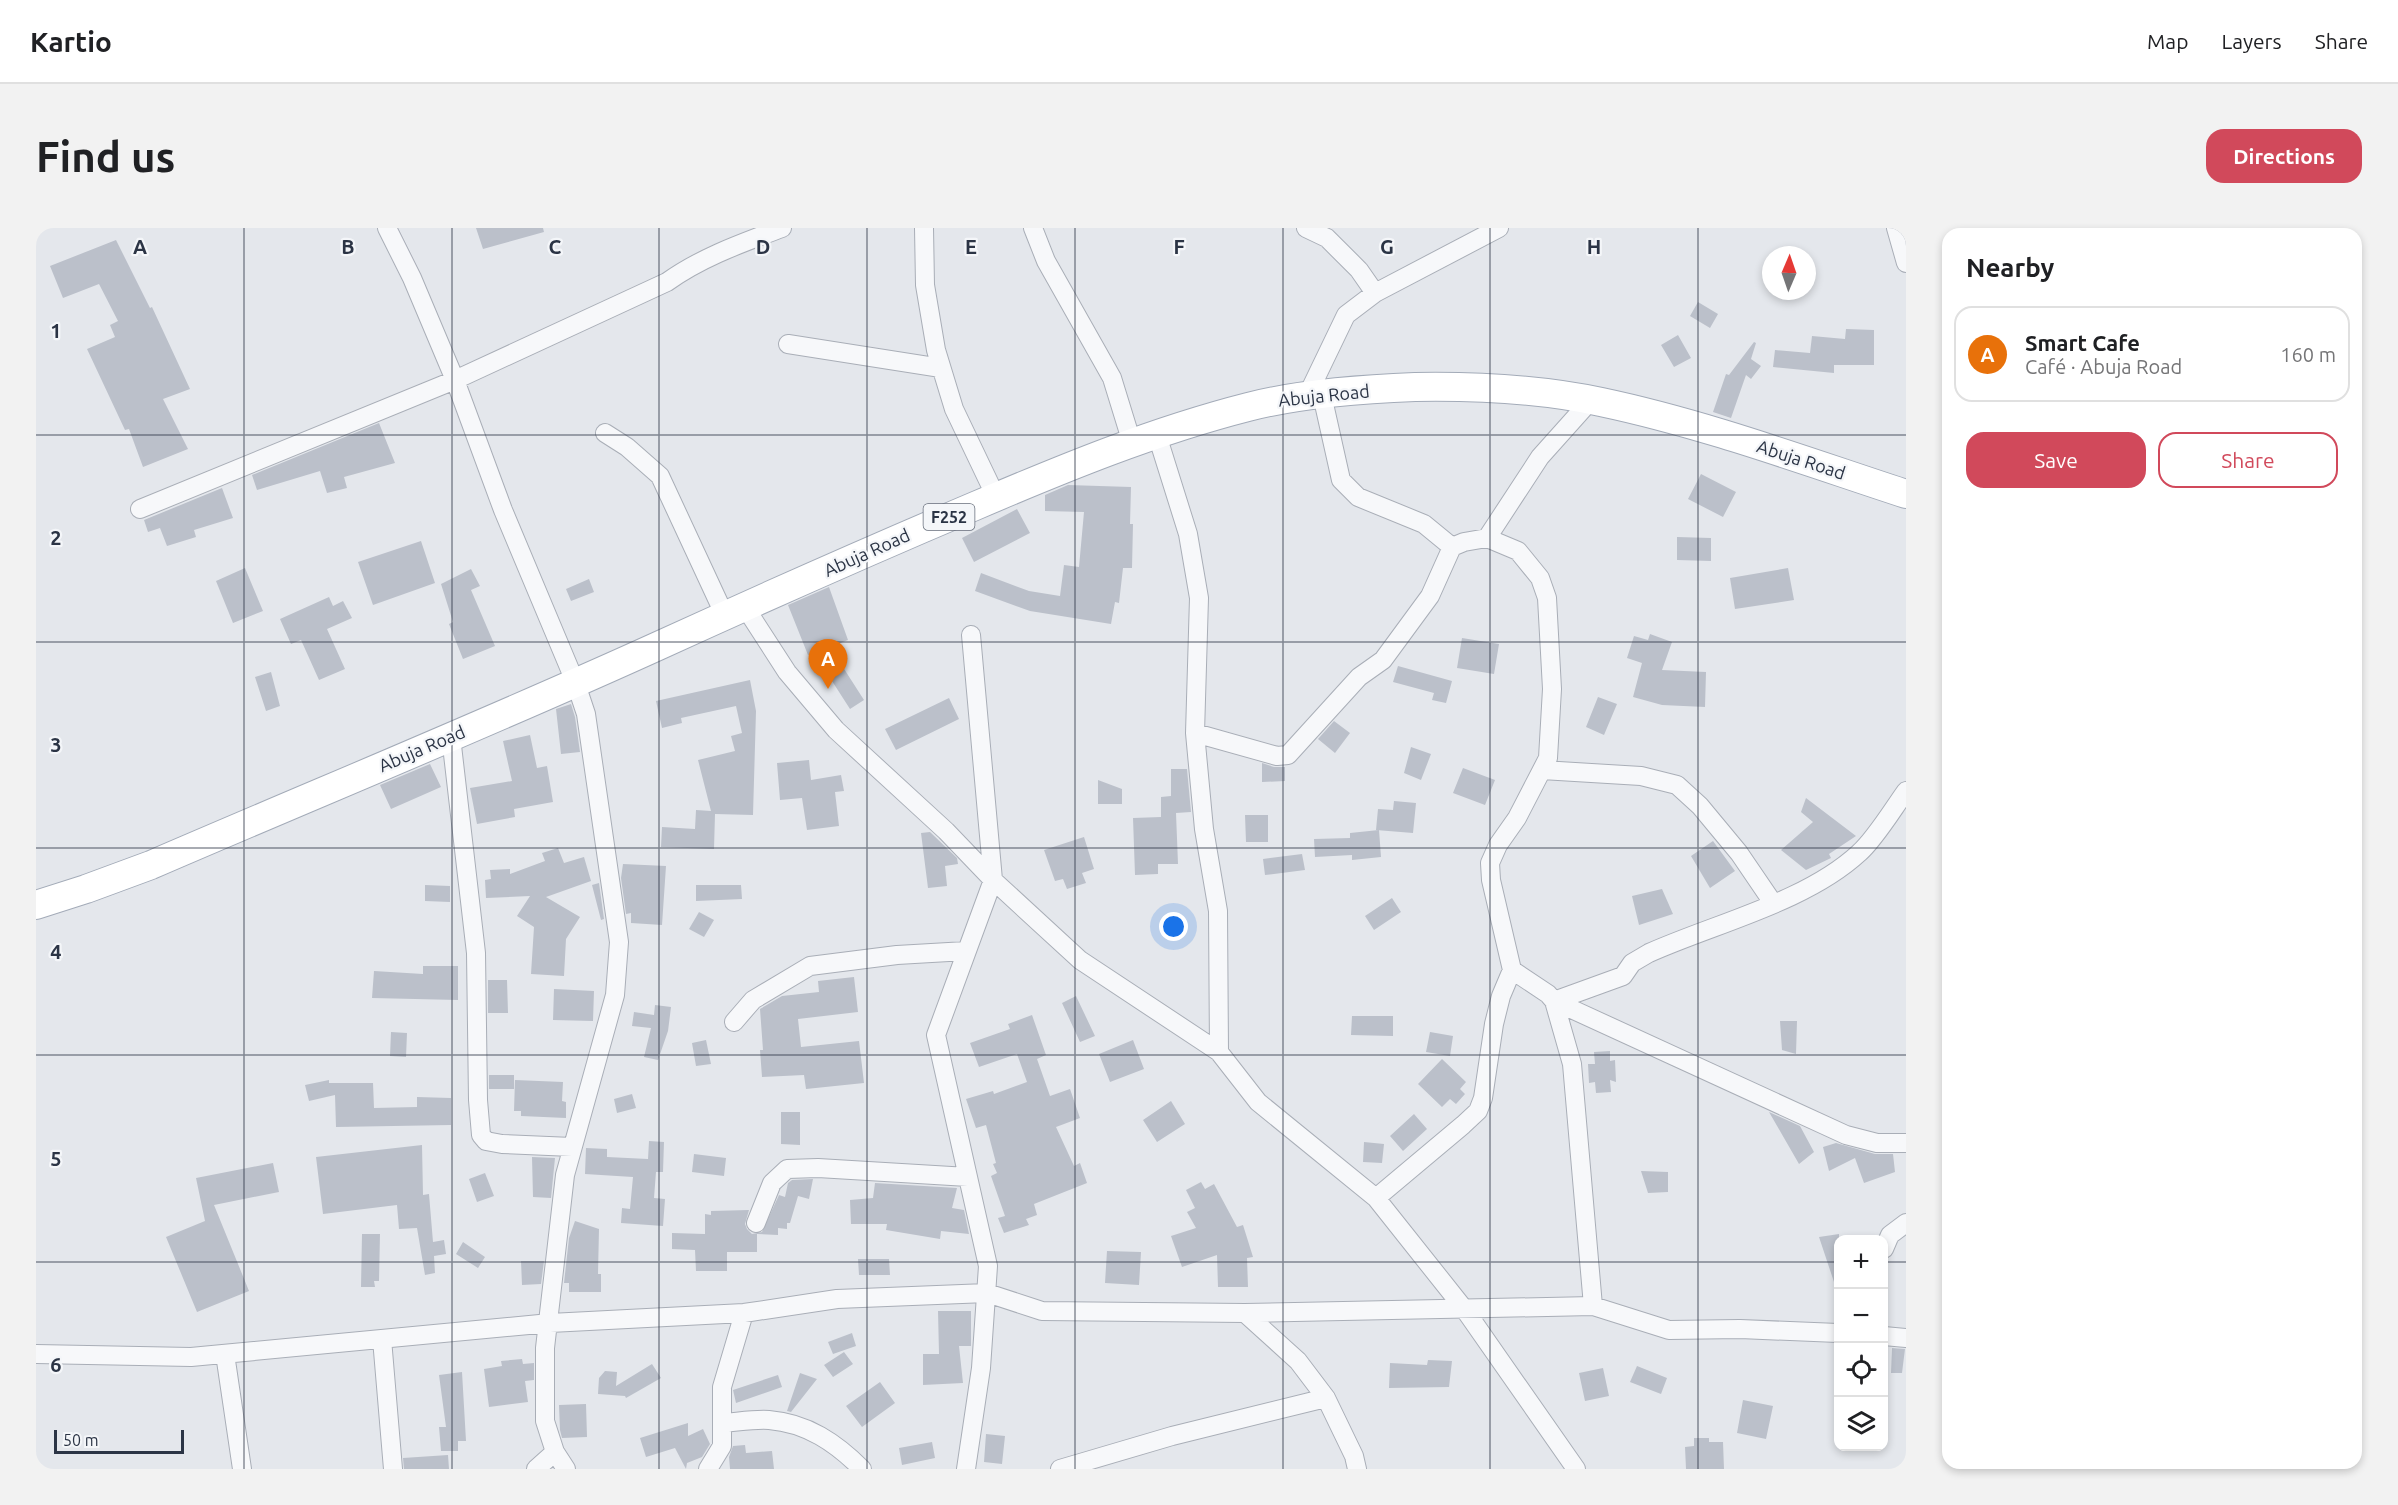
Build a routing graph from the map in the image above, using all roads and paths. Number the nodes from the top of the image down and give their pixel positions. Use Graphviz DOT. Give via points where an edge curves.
graph roads {
  1 [pos="387,228"];
  2 [pos="782,228"];
  3 [pos="924,228"];
  4 [pos="1033,228"];
  5 [pos="1499,228"];
  6 [pos="1896,228"];
  7 [pos="1315,230"];
  8 [pos="1906,263"];
  9 [pos="1375,293"];
  10 [pos="788,344"];
  11 [pos="941,368"];
  12 [pos="455,380"];
  13 [pos="1315,395"];
  14 [pos="1591,400"];
  15 [pos="605,433"];
  16 [pos="1144,439"];
  17 [pos="1906,494"];
  18 [pos="996,497"];
  19 [pos="140,509"];
  20 [pos="1487,538"];
  21 [pos="1452,547"];
  22 [pos="735,611"];
  23 [pos="971,635"];
  24 [pos="576,684"];
  25 [pos="1195,733"];
  26 [pos="451,737"];
  27 [pos="1542,770"];
  28 [pos="1906,791"];
  29 [pos="993,880"];
  30 [pos="1773,903"];
  31 [pos="36,905"];
  32 [pos="966,951"];
  33 [pos="1512,970"];
  34 [pos="1554,1001"];
  35 [pos="734,1022"];
  36 [pos="1219,1052"];
  37 [pos="1906,1143"];
  38 [pos="572,1147"];
  39 [pos="968,1177"];
  40 [pos="1376,1198"];
  41 [pos="756,1223"];
  42 [pos="1906,1223"];
  43 [pos="1888,1239"];
  44 [pos="987,1293"];
  45 [pos="1593,1306"];
  46 [pos="1465,1310"];
  47 [pos="744,1313"];
  48 [pos="1245,1313"];
  49 [pos="550,1323"];
  50 [pos="1834,1333"];
  51 [pos="1888,1336"];
  52 [pos="1906,1338"];
  53 [pos="382,1339"];
  54 [pos="36,1354"];
  55 [pos="225,1354"];
  56 [pos="1326,1398"];
  57 [pos="722,1423"];
  58 [pos="555,1452"];
  59 [pos="242,1469"];
  60 [pos="393,1469"];
  61 [pos="536,1469"];
  62 [pos="566,1469"];
  63 [pos="708,1469"];
  64 [pos="862,1469"];
  65 [pos="966,1469"];
  66 [pos="1060,1469"];
  67 [pos="1357,1469"];
  68 [pos="1576,1469"];
  1 -- 12 [label="street"];
  2 -- 12 [label="street" via="689,267 667,282"];
  3 -- 11 [label="street" via="925,285"];
  4 -- 16 [label="street" via="1046,261"];
  5 -- 9 [label="street"];
  6 -- 8 [label="street"];
  7 -- 9 [label="street" via="1359,270"];
  9 -- 13 [label="street" via="1346,315"];
  10 -- 11 [label="street"];
  11 -- 18 [label="street" via="954,408"];
  12 -- 19 [label="street"];
  12 -- 24 [label="street" via="503,510"];
  13 -- 14 [label="main road, Abuja Road / F252" via="1413,387 1484,388"];
  13 -- 16 [label="main road, Abuja Road / F252" via="1252,405"];
  13 -- 21 [label="street" via="1341,480 1358,497 1424,524"];
  14 -- 17 [label="main road, Abuja Road / F252" via="1736,439"];
  14 -- 20 [label="street" via="1540,457"];
  15 -- 22 [label="street" via="660,476"];
  16 -- 18 [label="main road, Abuja Road / F252"];
  16 -- 25 [label="street" via="1188,534 1199,598"];
  18 -- 22 [label="main road, Abuja Road / F252"];
  20 -- 21 [label="street"];
  20 -- 27 [label="street" via="1518,551 1540,578 1547,598 1552,688 1548,758"];
  21 -- 25 [label="street" via="1430,596 1383,660 1359,677 1288,755 1277,756"];
  22 -- 24 [label="main road, Abuja Road / F252"];
  22 -- 29 [label="street" via="836,730"];
  23 -- 29 [label="street"];
  24 -- 26 [label="main road, Abuja Road / F252"];
  24 -- 38 [label="street" via="586,714 619,942 615,995"];
  25 -- 36 [label="street" via="1204,829 1218,911"];
  26 -- 31 [label="main road, Abuja Road / F252" via="151,865"];
  26 -- 38 [label="street" via="476,953 481,1135 486,1141 502,1144"];
  27 -- 30 [label="street" via="1641,776 1677,785 1739,853"];
  27 -- 33 [label="street" via="1490,863"];
  28 -- 30 [label="street" via="1862,852 1835,873"];
  29 -- 32 [label="street"];
  29 -- 36 [label="street" via="1080,960"];
  30 -- 34 [label="street" via="1649,953 1632,963 1623,976"];
  32 -- 35 [label="street" via="810,966 753,1000"];
  32 -- 39 [label="street" via="936,1035"];
  33 -- 34 [label="street"];
  33 -- 40 [label="street" via="1494,1024 1478,1111"];
  34 -- 37 [label="street" via="1846,1135 1877,1143"];
  34 -- 45 [label="street" via="1572,1064"];
  36 -- 40 [label="street" via="1258,1102"];
  38 -- 49 [label="street" via="565,1175"];
  39 -- 41 [label="street" via="787,1169 772,1183"];
  39 -- 44 [label="street" via="988,1266"];
  40 -- 46 [label="street"];
  42 -- 43 [label="street"];
  44 -- 47 [label="street" via="837,1299"];
  44 -- 48 [label="street" via="1041,1311"];
  44 -- 65 [label="street"];
  45 -- 46 [label="street"];
  45 -- 50 [label="street" via="1669,1330"];
  46 -- 48 [label="street"];
  46 -- 68 [label="street"];
  47 -- 49 [label="street"];
  47 -- 57 [label="street" via="722,1387"];
  48 -- 56 [label="street" via="1298,1361"];
  49 -- 53 [label="street"];
  49 -- 58 [label="street" via="545,1348 545,1421"];
  51 -- 52 [label="street"];
  53 -- 55 [label="street"];
  53 -- 60 [label="street"];
  54 -- 55 [label="street"];
  55 -- 59 [label="street"];
  56 -- 66 [label="street"];
  56 -- 67 [label="street"];
  57 -- 63 [label="street" via="722,1446"];
  57 -- 64 [label="street" via="768,1420 796,1425 820,1434"];
  58 -- 61 [label="street"];
  58 -- 62 [label="street"];
}
